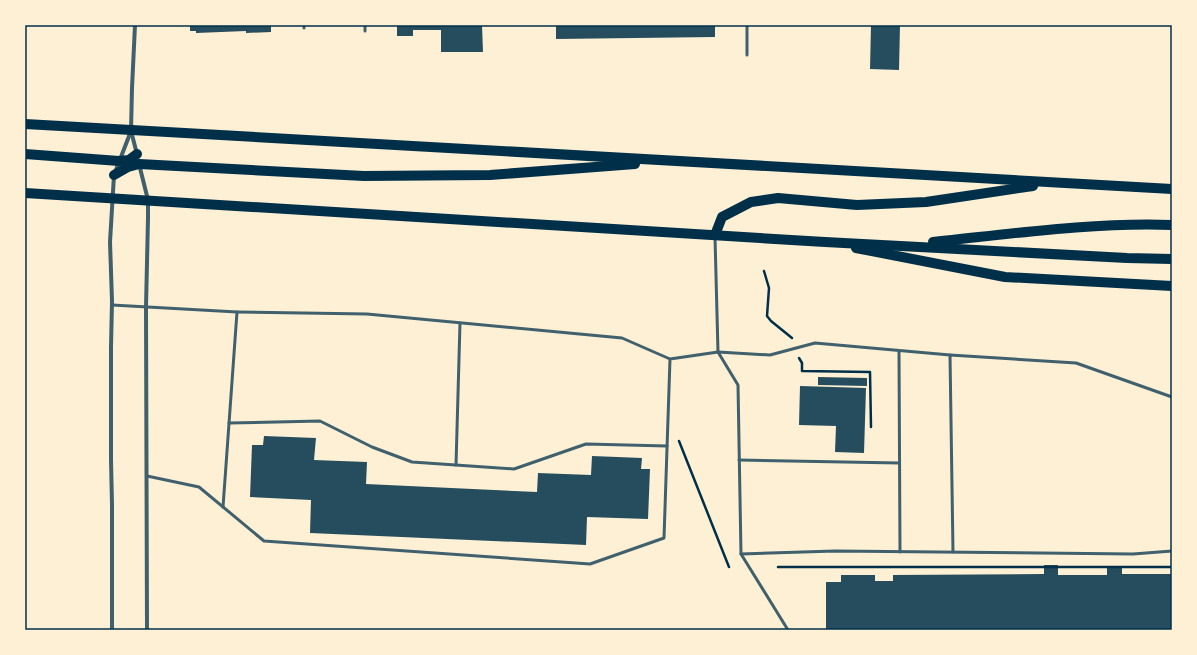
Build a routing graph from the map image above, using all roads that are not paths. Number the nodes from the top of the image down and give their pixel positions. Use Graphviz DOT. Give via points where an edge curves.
graph roads {
  1 [pos="135,25"];
  2 [pos="365,25"];
  3 [pos="747,25"];
  4 [pos="365,31"];
  5 [pos="747,55"];
  6 [pos="25,124"];
  7 [pos="131,131"];
  8 [pos="25,154"];
  9 [pos="138,159"];
  10 [pos="119,161"];
  11 [pos="677,161"];
  12 [pos="114,175"];
  13 [pos="1052,183"];
  14 [pos="1172,189"];
  15 [pos="25,192"];
  16 [pos="112,198"];
  17 [pos="148,200"];
  18 [pos="1172,225"];
  19 [pos="715,235"];
  20 [pos="825,242"];
  21 [pos="901,245"];
  22 [pos="1172,259"];
  23 [pos="1172,286"];
  24 [pos="112,305"];
  25 [pos="146,307"];
  26 [pos="237,312"];
  27 [pos="460,323"];
  28 [pos="899,351"];
  29 [pos="718,352"];
  30 [pos="950,355"];
  31 [pos="670,359"];
  32 [pos="1172,397"];
  33 [pos="229,423"];
  34 [pos="667,446"];
  35 [pos="739,460"];
  36 [pos="899,463"];
  37 [pos="456,465"];
  38 [pos="147,476"];
  39 [pos="223,507"];
  40 [pos="900,552"];
  41 [pos="953,552"];
  42 [pos="1172,552"];
  43 [pos="741,554"];
  44 [pos="112,630"];
  45 [pos="147,630"];
  46 [pos="788,630"];
  1 -- 7 [label="street"];
  2 -- 4 [label="lane"];
  3 -- 5 [label="lane"];
  6 -- 7 [label="main road"];
  7 -- 9 [label="street"];
  7 -- 10 [label="street"];
  7 -- 11 [label="main road"];
  8 -- 10 [label="main road"];
  9 -- 10 [label="main road"];
  9 -- 11 [label="main road" via="364,176 490,174"];
  9 -- 12 [label="main road"];
  9 -- 17 [label="street"];
  10 -- 12 [label="street"];
  11 -- 13 [label="main road"];
  12 -- 16 [label="street"];
  13 -- 14 [label="main road"];
  13 -- 19 [label="main road" via="926,202 857,205 778,198 751,202 722,217"];
  15 -- 16 [label="main road"];
  16 -- 17 [label="main road"];
  16 -- 24 [label="street"];
  17 -- 19 [label="main road"];
  17 -- 25 [label="street"];
  18 -- 21 [label="main road" via="1142,224 1058,230"];
  19 -- 20 [label="main road"];
  19 -- 29 [label="lane"];
  20 -- 21 [label="main road"];
  20 -- 23 [label="main road" via="1005,277"];
  21 -- 22 [label="main road"];
  24 -- 25 [label="lane"];
  24 -- 44 [label="street"];
  25 -- 26 [label="lane"];
  25 -- 38 [label="street"];
  26 -- 27 [label="lane" via="367,314"];
  26 -- 33 [label="lane"];
  27 -- 31 [label="lane" via="622,338"];
  27 -- 37 [label="lane"];
  28 -- 29 [label="lane" via="815,343 770,355"];
  28 -- 30 [label="lane"];
  28 -- 36 [label="lane"];
  29 -- 31 [label="lane"];
  29 -- 35 [label="lane" via="738,385"];
  30 -- 32 [label="lane" via="1076,363"];
  30 -- 41 [label="lane"];
  31 -- 34 [label="lane"];
  33 -- 37 [label="lane" via="320,421 372,447 412,462"];
  33 -- 39 [label="lane"];
  34 -- 37 [label="lane" via="586,444 514,469"];
  34 -- 39 [label="lane" via="664,538 590,564 264,541"];
  35 -- 36 [label="lane"];
  35 -- 43 [label="lane"];
  36 -- 40 [label="lane"];
  38 -- 39 [label="lane" via="199,487"];
  38 -- 45 [label="street"];
  40 -- 41 [label="lane"];
  40 -- 43 [label="lane"];
  41 -- 42 [label="lane"];
  43 -- 46 [label="lane"];
}
